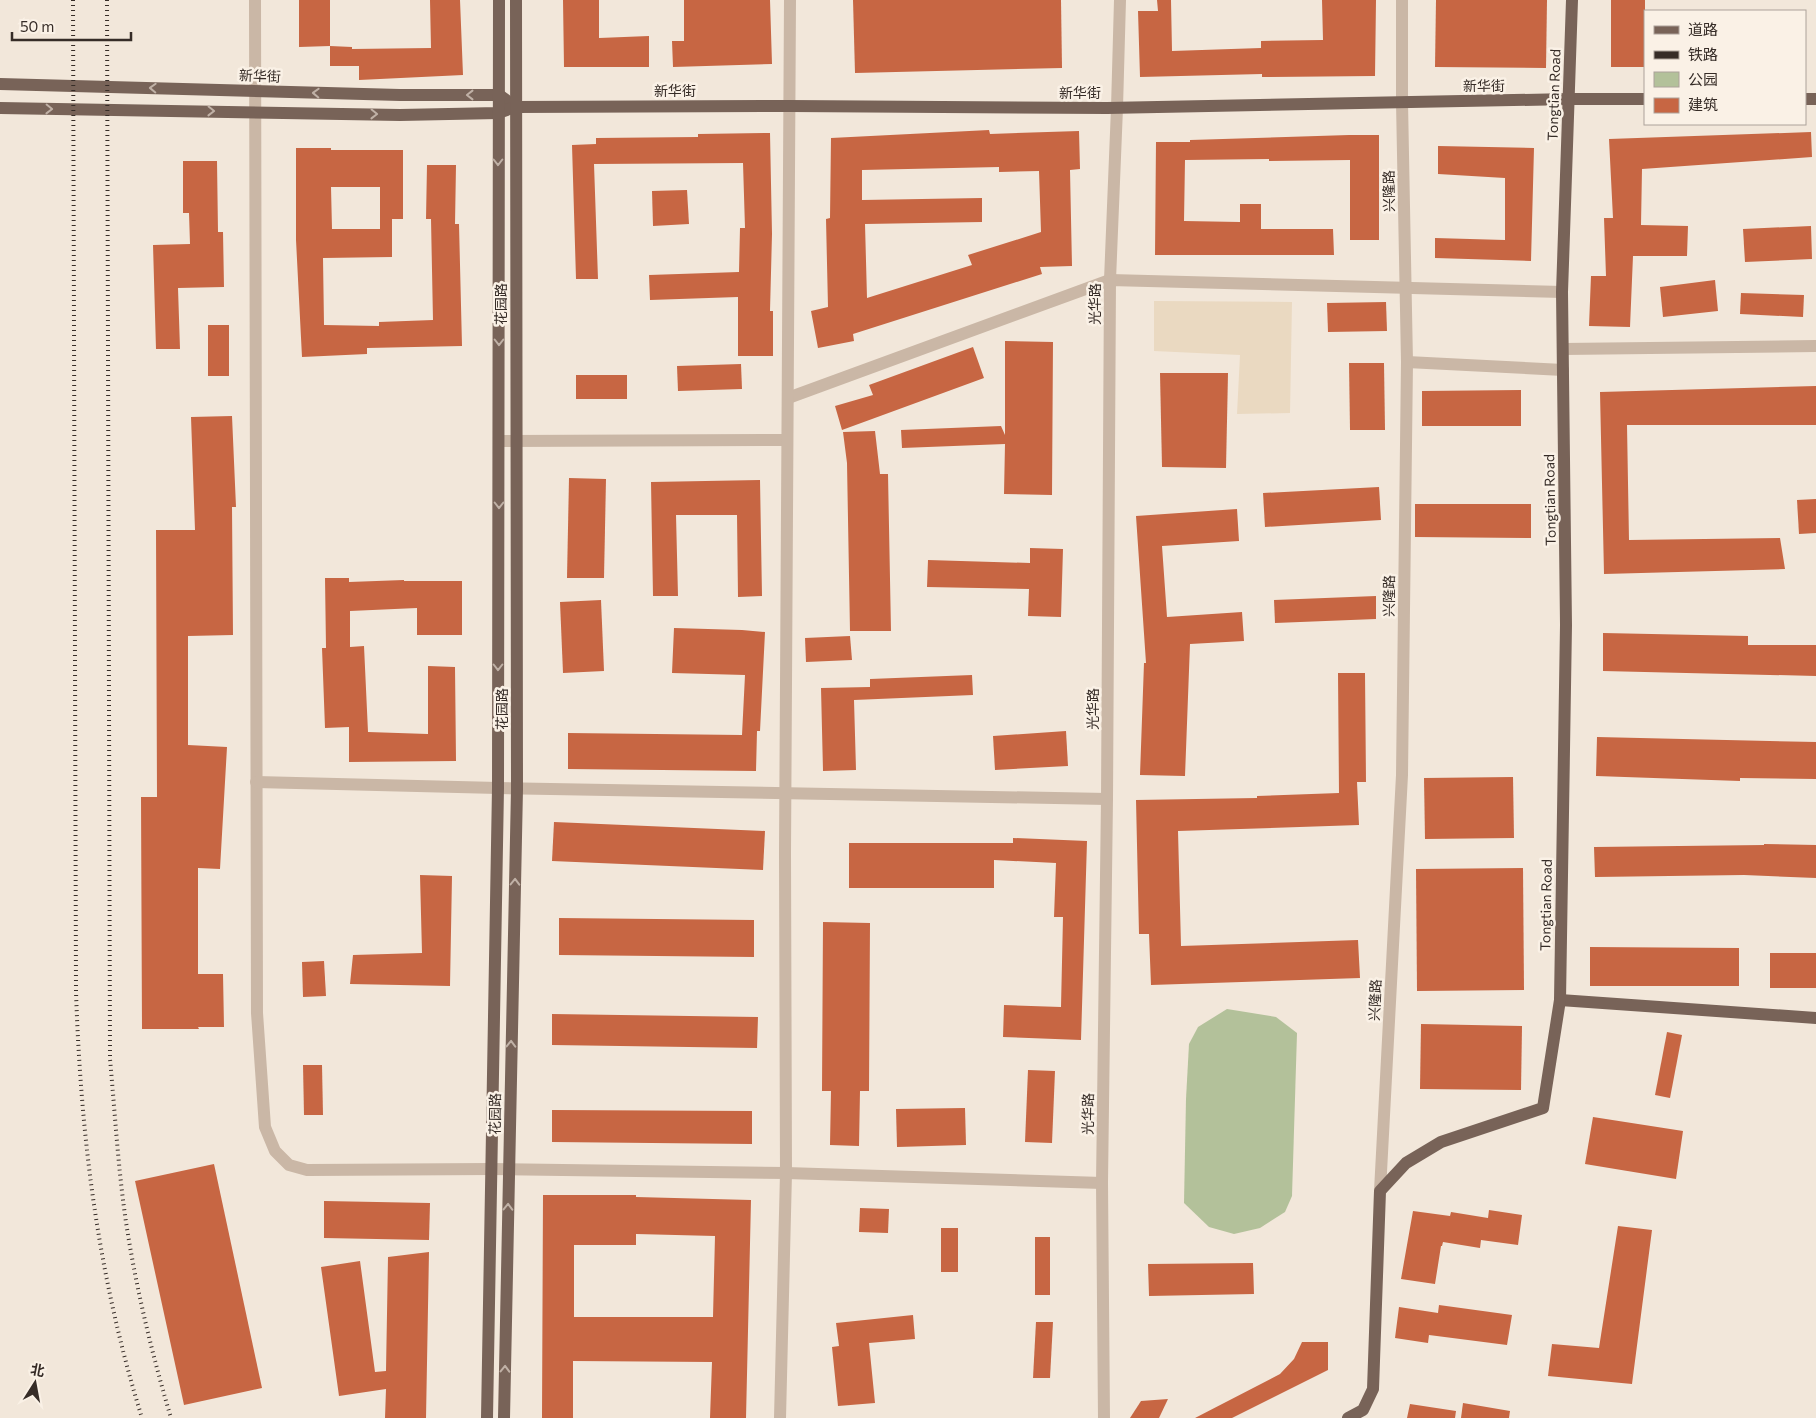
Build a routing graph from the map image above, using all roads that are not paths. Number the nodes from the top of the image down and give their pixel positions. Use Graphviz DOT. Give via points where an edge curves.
graph roads {
  1 [pos="254,0"];
  2 [pos="499,0"];
  3 [pos="516,0"];
  4 [pos="790,0"];
  5 [pos="1120,0"];
  6 [pos="1402,0"];
  7 [pos="1572,0"];
  8 [pos="0,84"];
  9 [pos="499,95"];
  10 [pos="1570,99"];
  11 [pos="1644,99"];
  12 [pos="1402,102"];
  13 [pos="790,106"];
  14 [pos="515,107"];
  15 [pos="0,108"];
  16 [pos="1117,108"];
  17 [pos="498,113"];
  18 [pos="1110,280"];
  19 [pos="1406,288"];
  20 [pos="1562,292"];
  21 [pos="1816,346"];
  22 [pos="1563,349"];
  23 [pos="1407,362"];
  24 [pos="1563,370"];
  25 [pos="788,398"];
  26 [pos="787,440"];
  27 [pos="499,441"];
  28 [pos="518,441"];
  29 [pos="256,782"];
  30 [pos="498,788"];
  31 [pos="517,789"];
  32 [pos="785,793"];
  33 [pos="1107,799"];
  34 [pos="1560,1000"];
  35 [pos="1816,1018"];
  36 [pos="492,1169"];
  37 [pos="509,1170"];
  38 [pos="786,1173"];
  39 [pos="1102,1183"];
  40 [pos="1380,1192"];
  41 [pos="487,1418"];
  42 [pos="504,1418"];
  43 [pos="780,1418"];
  44 [pos="1104,1418"];
  45 [pos="1348,1418"];
  1 -- 29 [label="street"];
  2 -- 9 [label="main road, 花园路"];
  3 -- 14 [label="main road, 花园路"];
  4 -- 13 [label="street"];
  5 -- 16 [label="street, 光华路"];
  6 -- 12 [label="street, 兴隆路"];
  7 -- 10 [label="main road, Tongtian Road"];
  9 -- 8 [label="main road, 新华街, one-way"];
  9 -- 14 [label="main road"];
  9 -- 17 [label="main road, 花园路"];
  10 -- 11 [label="main road, 新华街"];
  10 -- 12 [label="main road, 新华街"];
  10 -- 20 [label="main road, Tongtian Road"];
  12 -- 16 [label="main road, 新华街"];
  12 -- 19 [label="street, 兴隆路"];
  13 -- 14 [label="main road, 新华街"];
  13 -- 16 [label="main road, 新华街"];
  13 -- 25 [label="street"];
  14 -- 17 [label="main road, 新华街"];
  14 -- 28 [label="main road, 花园路"];
  15 -- 17 [label="main road, 新华街, one-way"];
  16 -- 18 [label="street, 光华路"];
  17 -- 27 [label="main road, 花园路, one-way"];
  18 -- 19 [label="street"];
  18 -- 25 [label="street"];
  18 -- 33 [label="street, 光华路"];
  19 -- 20 [label="street"];
  19 -- 23 [label="street, 兴隆路"];
  20 -- 22 [label="main road, Tongtian Road"];
  21 -- 22 [label="street"];
  22 -- 24 [label="main road, Tongtian Road"];
  23 -- 24 [label="street"];
  23 -- 40 [label="street, 兴隆路" via="1402,775"];
  24 -- 34 [label="main road, Tongtian Road" via="1566,625"];
  25 -- 26 [label="street"];
  26 -- 28 [label="street"];
  26 -- 32 [label="street"];
  27 -- 28 [label="street"];
  27 -- 30 [label="main road, 花园路, one-way"];
  28 -- 31 [label="main road, 花园路"];
  29 -- 30 [label="street"];
  29 -- 36 [label="street" via="258,1013 265,1127 275,1151 289,1165 307,1170"];
  30 -- 31 [label="street"];
  30 -- 36 [label="main road, 花园路"];
  31 -- 32 [label="street"];
  37 -- 31 [label="main road, 花园路, one-way"];
  32 -- 33 [label="street"];
  32 -- 38 [label="street"];
  33 -- 39 [label="street, 光华路"];
  34 -- 35 [label="main road"];
  34 -- 40 [label="main road, Tongtian Road" via="1543,1108 1441,1142 1406,1164"];
  36 -- 37 [label="street"];
  36 -- 41 [label="main road, 花园路"];
  37 -- 38 [label="street"];
  42 -- 37 [label="main road, 花园路, one-way"];
  38 -- 39 [label="street"];
  38 -- 43 [label="street"];
  39 -- 44 [label="street, 光华路"];
  40 -- 45 [label="main road" via="1372,1389 1363,1410"];
}
